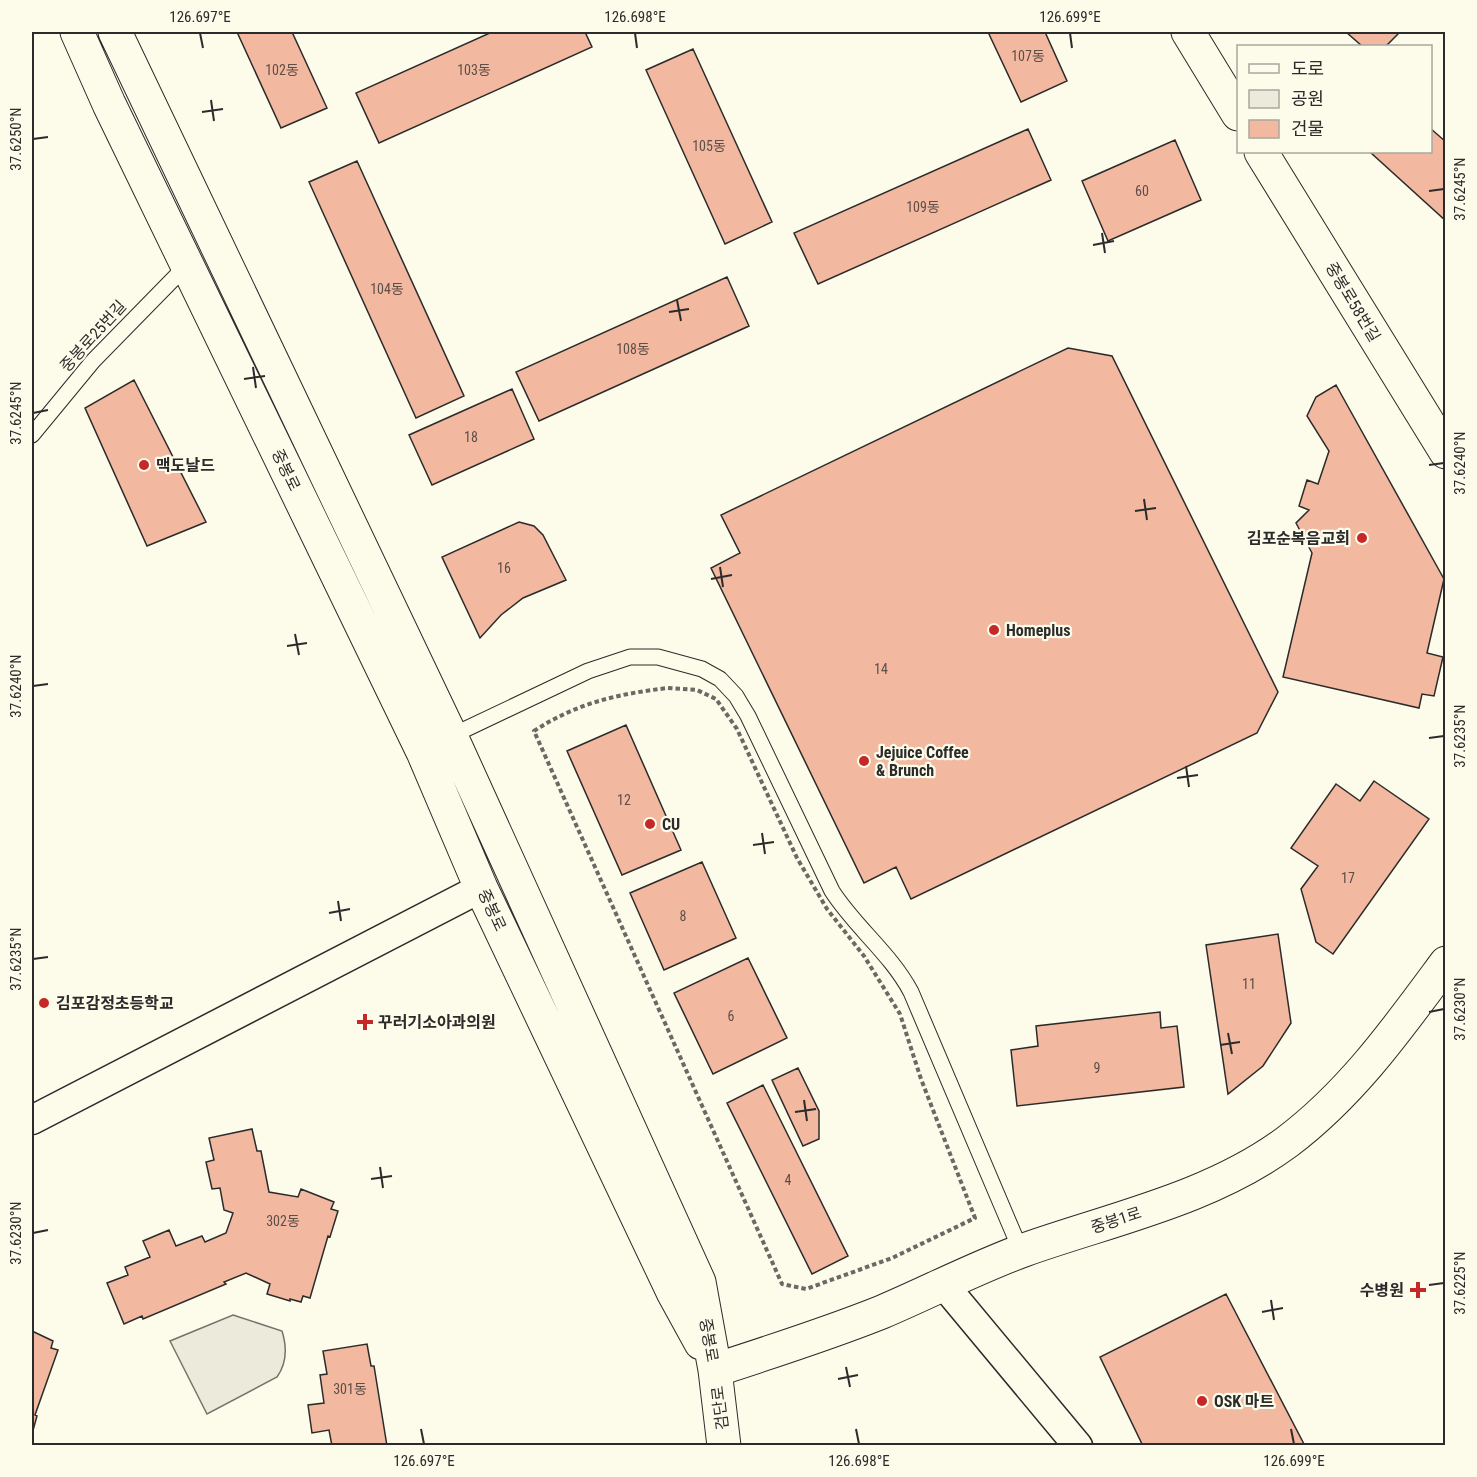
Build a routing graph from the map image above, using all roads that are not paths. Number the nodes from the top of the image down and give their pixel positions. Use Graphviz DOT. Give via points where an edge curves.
graph roads {
  1 [pos="76,32"];
  2 [pos="115,32"];
  3 [pos="1196,35"];
  4 [pos="1237,110"];
  5 [pos="1262,153"];
  6 [pos="187,265"];
  7 [pos="32,435"];
  8 [pos="1446,452"];
  9 [pos="451,736"];
  10 [pos="423,752"];
  11 [pos="481,888"];
  12 [pos="1446,963"];
  13 [pos="32,1120"];
  14 [pos="1021,1251"];
  15 [pos="944,1286"];
  16 [pos="715,1370"];
  17 [pos="724,1446"];
  18 [pos="1078,1446"];
  1 -- 6 [label="street, 중봉로"];
  2 -- 9 [label="street, 중봉로"];
  3 -- 4 [label="street"];
  5 -- 8 [label="street, 중봉로58번길"];
  6 -- 7 [label="lane, 중봉로25번길" via="93,362"];
  6 -- 10 [label="street, 중봉로"];
  9 -- 10 [label="lane"];
  9 -- 14 [label="lane" via="588,671 630,657 681,661 720,679 748,716 832,891 904,978"];
  9 -- 16 [label="street, 중봉로" via="699,1282"];
  10 -- 11 [label="street, 중봉로"];
  11 -- 13 [label="street"];
  11 -- 16 [label="street, 중봉로" via="673,1292"];
  12 -- 14 [label="street, 중봉1로" via="1354,1082 1287,1142 1256,1162 1160,1205"];
  14 -- 15 [label="street, 중봉1로"];
  15 -- 16 [label="street, 중봉1로" via="820,1336"];
  15 -- 18 [label="street"];
  16 -- 17 [label="street, 검단로"];
}
